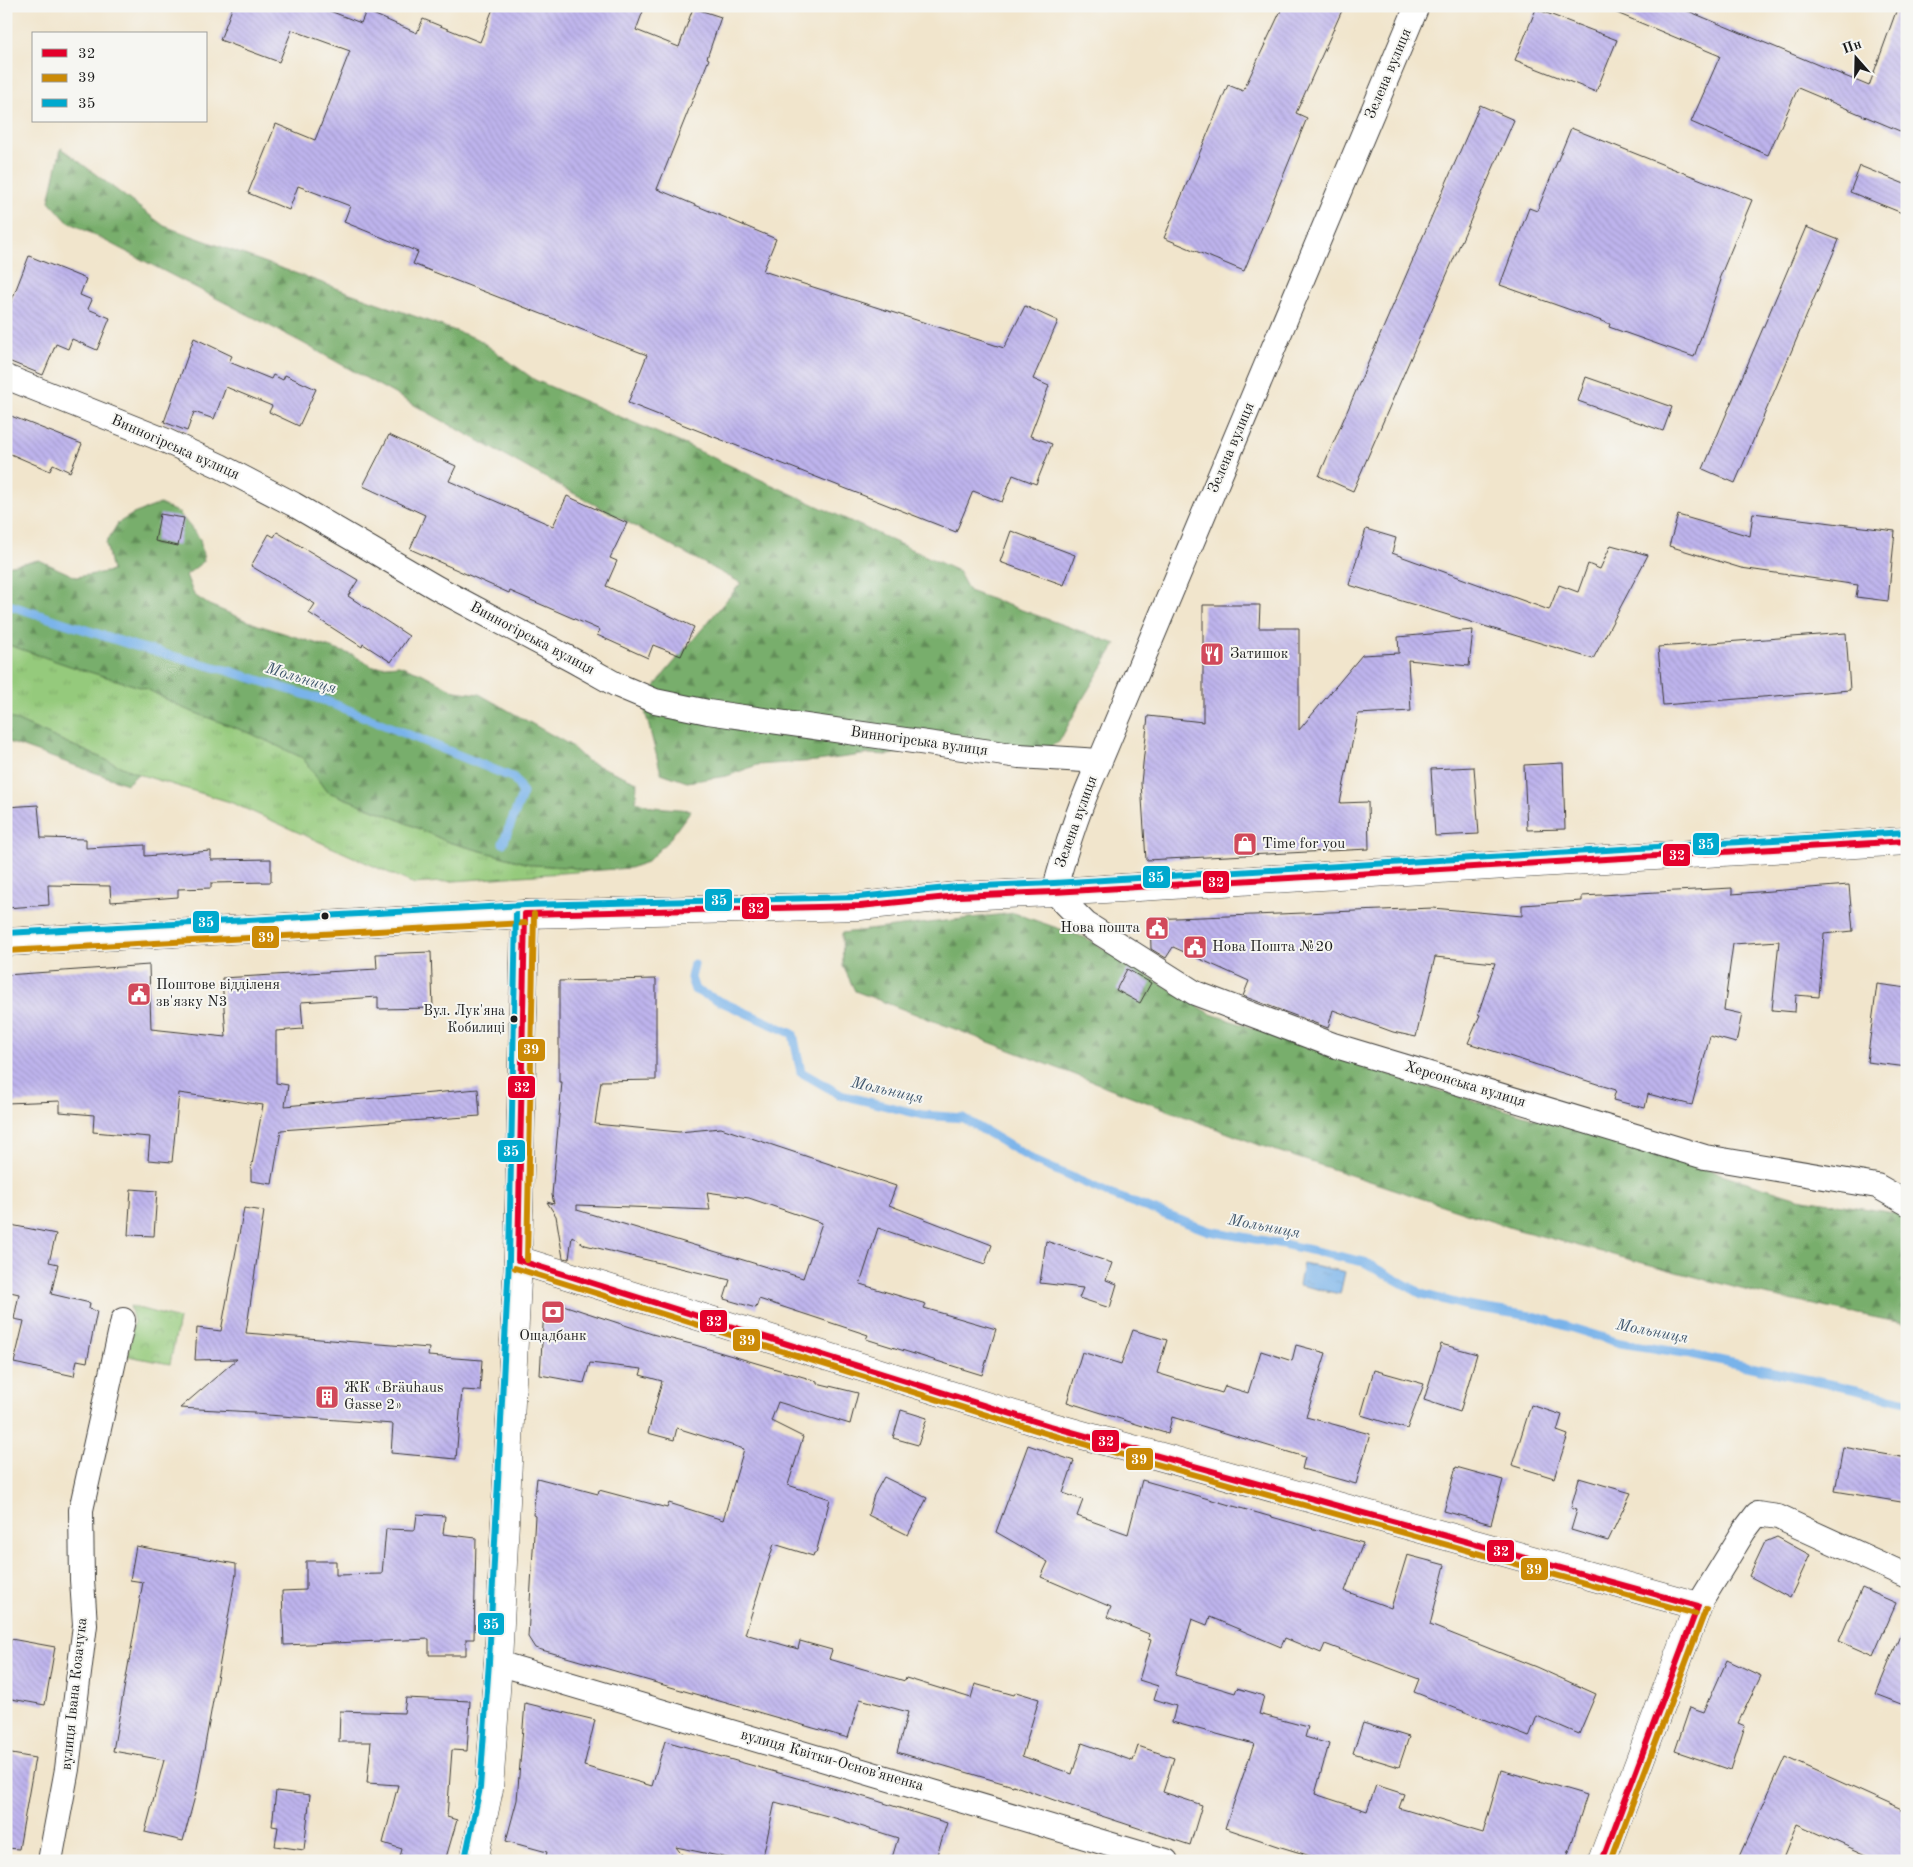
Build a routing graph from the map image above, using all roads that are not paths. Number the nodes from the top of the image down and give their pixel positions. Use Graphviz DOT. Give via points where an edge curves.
graph roads {
  1 [pos="1417,6"];
  2 [pos="6,378"];
  3 [pos="1100,761"];
  4 [pos="1907,841"];
  5 [pos="1054,892"];
  6 [pos="525,914"];
  7 [pos="6,942"];
  8 [pos="1907,1204"];
  9 [pos="518,1260"];
  10 [pos="123,1320"];
  11 [pos="1907,1576"];
  12 [pos="1698,1606"];
  13 [pos="498,1663"];
  14 [pos="50,1861"];
  15 [pos="474,1861"];
  16 [pos="1166,1861"];
  17 [pos="1602,1861"];
  1 -- 3 [label="street, Зелена вулиця"];
  2 -- 3 [label="street, Винногірська вулиця" via="164,440 220,466 293,504 437,588 617,685 655,701 708,712 1000,753"];
  3 -- 5 [label="street, Зелена вулиця" via="1067,842"];
  4 -- 5 [label="street"];
  5 -- 6 [label="street" via="958,896 860,906"];
  5 -- 8 [label="street, Херсонська вулиця" via="1086,924 1195,993 1333,1045 1705,1157 1877,1186"];
  6 -- 7 [label="street"];
  6 -- 9 [label="street"];
  9 -- 12 [label="street" via="1050,1426"];
  9 -- 13 [label="street"];
  10 -- 14 [label="street, вулиця Івана Козачука" via="81,1510 85,1625 67,1769"];
  11 -- 12 [label="street" via="1778,1517 1757,1514"];
  12 -- 17 [label="street"];
  13 -- 15 [label="street" via="489,1789"];
  13 -- 16 [label="street, вулиця Квітки-Основʼяненка"];
}
